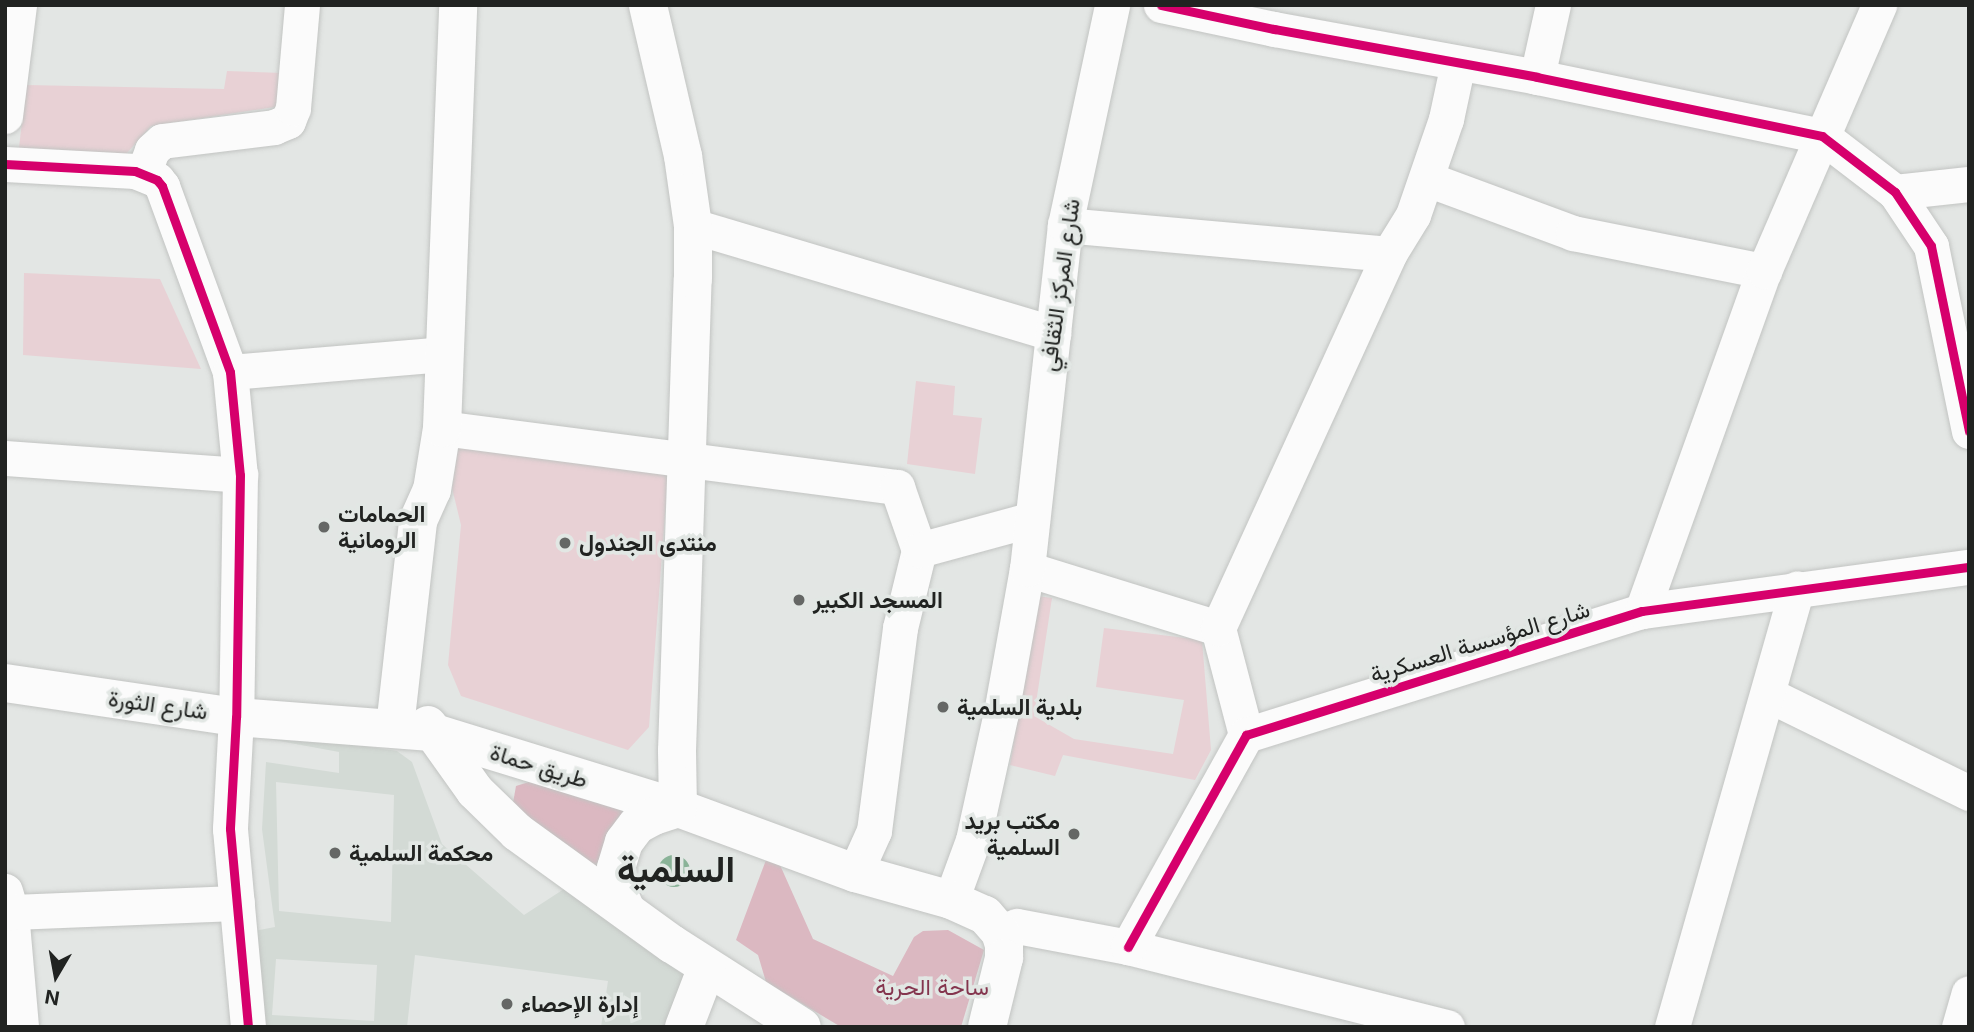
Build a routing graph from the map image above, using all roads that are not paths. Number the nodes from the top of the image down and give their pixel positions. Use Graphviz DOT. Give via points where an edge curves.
graph roads {
  1 [pos="19,5"];
  2 [pos="302,5"];
  3 [pos="458,5"];
  4 [pos="648,5"];
  5 [pos="1112,5"];
  6 [pos="1161,5"];
  7 [pos="1553,5"];
  8 [pos="1879,5"];
  9 [pos="1458,63"];
  10 [pos="1537,77"];
  11 [pos="5,116"];
  12 [pos="1822,136"];
  13 [pos="5,164"];
  14 [pos="144,172"];
  15 [pos="1427,179"];
  16 [pos="1969,184"];
  17 [pos="1895,192"];
  18 [pos="1065,225"];
  19 [pos="693,226"];
  20 [pos="1389,254"];
  21 [pos="1764,271"];
  22 [pos="1053,333"];
  23 [pos="443,354"];
  24 [pos="230,372"];
  25 [pos="442,428"];
  26 [pos="1969,431"];
  27 [pos="5,458"];
  28 [pos="686,461"];
  29 [pos="240,475"];
  30 [pos="1032,519"];
  31 [pos="919,550"];
  32 [pos="1969,567"];
  33 [pos="1027,569"];
  34 [pos="1797,588"];
  35 [pos="1643,611"];
  36 [pos="1218,628"];
  37 [pos="5,683"];
  38 [pos="1769,695"];
  39 [pos="236,717"];
  40 [pos="413,730"];
  41 [pos="1246,735"];
  42 [pos="1969,793"];
  43 [pos="678,808"];
  44 [pos="855,873"];
  45 [pos="951,901"];
  46 [pos="8,902"];
  47 [pos="237,903"];
  48 [pos="626,910"];
  49 [pos="1000,932"];
  50 [pos="1128,947"];
  51 [pos="707,967"];
  52 [pos="1969,993"];
  53 [pos="996,1023"];
  54 [pos="20,1027"];
  55 [pos="248,1027"];
  56 [pos="684,1027"];
  57 [pos="802,1027"];
  58 [pos="1447,1027"];
  59 [pos="1672,1027"];
  60 [pos="1959,1027"];
  1 -- 11 [label="street"];
  2 -- 14 [label="street" via="288,121 274,127 162,141 152,150"];
  3 -- 23 [label="main road"];
  4 -- 19 [label="main road" via="683,156"];
  5 -- 18 [label="street, شارع المركز الثقافي"];
  6 -- 9 [label="street"];
  7 -- 10 [label="street"];
  8 -- 12 [label="street"];
  9 -- 10 [label="street"];
  9 -- 15 [label="street"];
  10 -- 12 [label="street"];
  12 -- 17 [label="street"];
  12 -- 21 [label="street"];
  13 -- 14 [label="street"];
  14 -- 24 [label="street" via="162,186"];
  15 -- 20 [label="street" via="1413,215"];
  15 -- 21 [label="street" via="1573,233"];
  16 -- 17 [label="street"];
  17 -- 26 [label="street" via="1931,246"];
  18 -- 20 [label="street"];
  18 -- 22 [label="street, شارع المركز الثقافي"];
  19 -- 22 [label="street"];
  19 -- 28 [label="main road"];
  20 -- 36 [label="street"];
  21 -- 35 [label="street"];
  22 -- 30 [label="street, شارع المركز الثقافي"];
  23 -- 24 [label="street"];
  23 -- 25 [label="main road"];
  24 -- 29 [label="street"];
  25 -- 28 [label="street"];
  25 -- 40 [label="main road" via="432,490 436,523 423,706"];
  27 -- 29 [label="street"];
  28 -- 31 [label="street" via="897,487"];
  28 -- 43 [label="main road"];
  29 -- 39 [label="street"];
  30 -- 31 [label="street"];
  30 -- 33 [label="street, شارع المركز الثقافي"];
  31 -- 44 [label="street" via="900,628 874,831"];
  32 -- 34 [label="street, شارع المؤسسة العسكرية"];
  33 -- 36 [label="street"];
  33 -- 45 [label="street, شارع المركز الثقافي" via="974,840"];
  34 -- 35 [label="street, شارع المؤسسة العسكرية"];
  34 -- 38 [label="street"];
  35 -- 41 [label="street, شارع المؤسسة العسكرية"];
  36 -- 41 [label="street"];
  37 -- 39 [label="main road, شارع الثورة"];
  38 -- 42 [label="street"];
  38 -- 59 [label="street"];
  39 -- 40 [label="main road, شارع الثورة"];
  39 -- 47 [label="street" via="230,829"];
  40 -- 43 [label="main road, طريق حماة"];
  40 -- 48 [label="main road, طريق حماة" via="494,813"];
  41 -- 50 [label="street"];
  43 -- 44 [label="main road, طريق حماة"];
  43 -- 48 [label="main road" via="637,825 624,842 615,868"];
  44 -- 45 [label="main road, طريق حماة"];
  45 -- 49 [label="main road, طريق حماة" via="985,915"];
  46 -- 47 [label="street"];
  46 -- 54 [label="street"];
  47 -- 55 [label="street"];
  48 -- 51 [label="main road, طريق حماة"];
  49 -- 50 [label="street" via="1017,926"];
  49 -- 53 [label="main road" via="1004,958"];
  50 -- 58 [label="street"];
  51 -- 56 [label="main road"];
  51 -- 57 [label="main road, طريق حماة"];
  52 -- 60 [label="street"];
}
